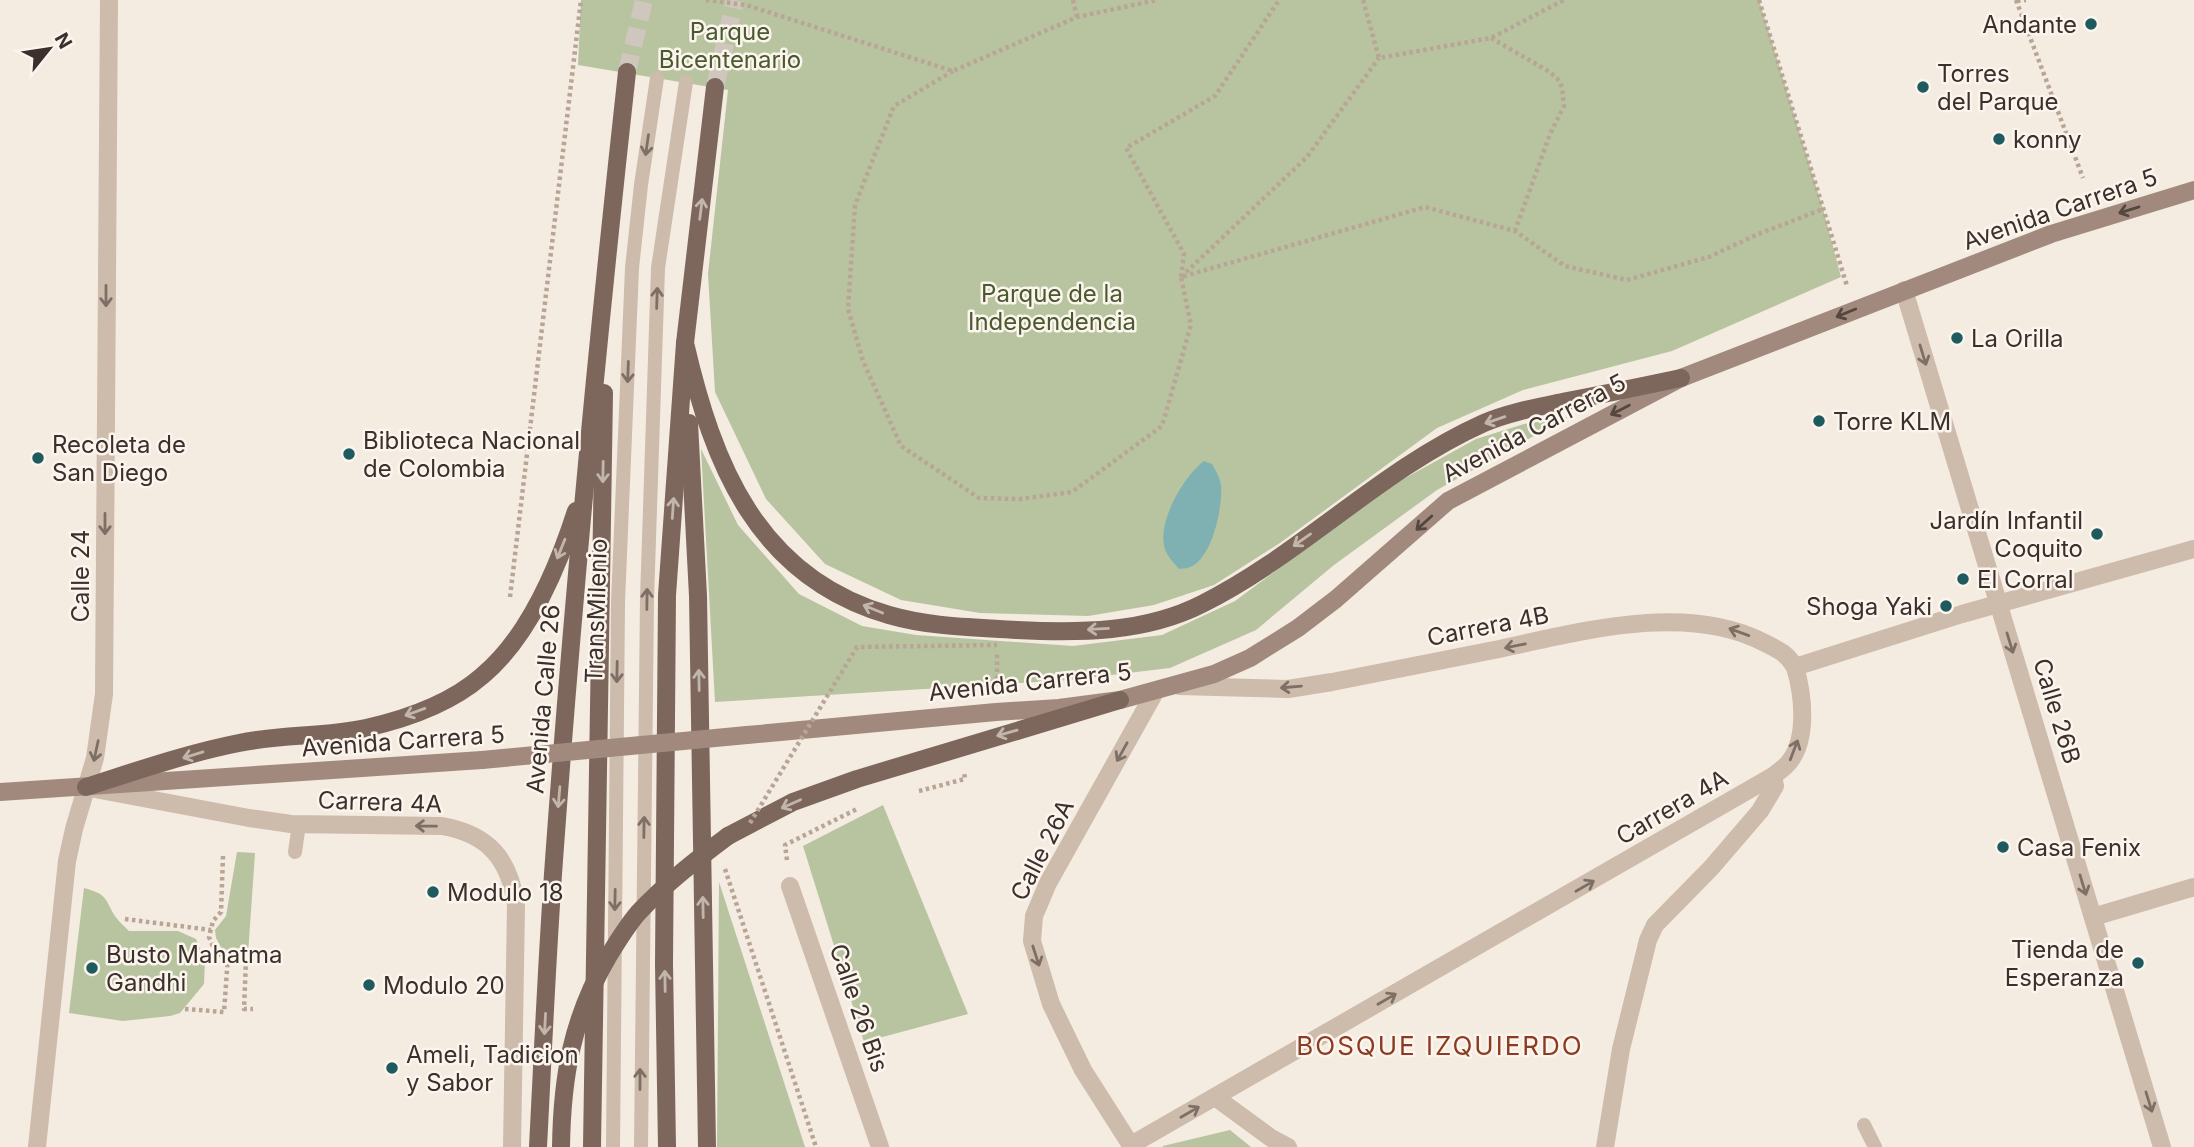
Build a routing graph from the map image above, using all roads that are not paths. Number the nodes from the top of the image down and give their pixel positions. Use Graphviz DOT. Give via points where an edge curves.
graph roads {
  1 [pos="109,0"];
  2 [pos="627,72"];
  3 [pos="657,78"];
  4 [pos="686,82"];
  5 [pos="715,87"];
  6 [pos="2194,190"];
  7 [pos="606,256"];
  8 [pos="1904,290"];
  9 [pos="685,343"];
  10 [pos="1681,378"];
  11 [pos="584,485"];
  12 [pos="2194,549"];
  13 [pos="1999,604"];
  14 [pos="1796,667"];
  15 [pos="1179,686"];
  16 [pos="1155,692"];
  17 [pos="1120,701"];
  18 [pos="1773,776"];
  19 [pos="86,788"];
  20 [pos="0,792"];
  21 [pos="299,824"];
  22 [pos="295,852"];
  23 [pos="790,886"];
  24 [pos="2194,887"];
  25 [pos="2093,917"];
  26 [pos="1216,1097"];
  27 [pos="1864,1125"];
  28 [pos="1131,1146"];
  29 [pos="37,1147"];
  30 [pos="512,1147"];
  31 [pos="538,1147"];
  32 [pos="561,1147"];
  33 [pos="592,1147"];
  34 [pos="612,1147"];
  35 [pos="641,1147"];
  36 [pos="667,1147"];
  37 [pos="707,1147"];
  38 [pos="880,1147"];
  39 [pos="1288,1147"];
  40 [pos="1605,1147"];
  41 [pos="1875,1147"];
  42 [pos="2162,1147"];
  1 -- 19 [label="street, Calle 24, one-way" via="104,694"];
  2 -- 7 [label="main road, Avenida Calle 26"];
  3 -- 34 [label="lane, TransMilenio, one-way" via="632,268 618,589"];
  35 -- 4 [label="lane, TransMilenio, one-way" via="647,599 658,268"];
  9 -- 5 [label="main road, one-way"];
  6 -- 8 [label="main road, Avenida Carrera 5, one-way" via="2051,234"];
  7 -- 11 [label="main road, Avenida Calle 26"];
  7 -- 33 [label="main road, Avenida Calle 26, one-way"];
  8 -- 10 [label="main road, Avenida Carrera 5, one-way"];
  8 -- 13 [label="street, Calle 26B, one-way"];
  10 -- 9 [label="main road, one-way" via="1524,410 1487,422 1437,446 1262,569 1202,604 1172,617 1123,628 1057,632 949,626 889,615 835,593 789,560 752,517 730,479 698,401"];
  36 -- 9 [label="main road, one-way" via="667,595"];
  37 -- 9 [label="main road, one-way" via="698,596"];
  10 -- 15 [label="main road, Avenida Carrera 5, one-way" via="1448,501 1298,628 1250,658"];
  11 -- 19 [label="main road, one-way" via="556,563 522,630 503,656 463,690 431,707 365,728 240,743"];
  11 -- 31 [label="main road, Avenida Calle 26, one-way" via="554,862"];
  12 -- 13 [label="street"];
  13 -- 14 [label="street"];
  13 -- 25 [label="street, Calle 26B, one-way"];
  14 -- 15 [label="street, Carrera 4B, one-way" via="1787,654 1725,627 1657,623 1597,629 1288,689"];
  18 -- 14 [label="street, Carrera 4A, one-way" via="1790,762 1797,746 1802,718"];
  15 -- 16 [label="main road, Avenida Carrera 5"];
  16 -- 17 [label="main road, Avenida Carrera 5"];
  16 -- 28 [label="street, Calle 26A, one-way" via="1048,883 1034,916 1032,941 1051,1004 1083,1070"];
  17 -- 19 [label="main road, Avenida Carrera 5, bridge" via="482,760"];
  17 -- 32 [label="main road, one-way, bridge" via="793,802 737,834 666,885 636,915 584,1003 565,1080"];
  26 -- 18 [label="street, Carrera 4A, one-way"];
  18 -- 40 [label="street" via="1775,786 1760,811 1655,925 1647,940 1621,1049"];
  19 -- 20 [label="main road, Avenida Carrera 5"];
  19 -- 21 [label="street, Carrera 4A"];
  19 -- 29 [label="street, Calle 24" via="62,896"];
  21 -- 22 [label="lane"];
  30 -- 21 [label="street, Carrera 4A, one-way" via="516,906 504,863 489,846 459,829"];
  23 -- 38 [label="street, Calle 26 Bis"];
  24 -- 25 [label="street"];
  25 -- 42 [label="street, Calle 26B, one-way"];
  28 -- 26 [label="street, Carrera 4A, one-way"];
  26 -- 39 [label="street"];
  27 -- 41 [label="lane"];
}
